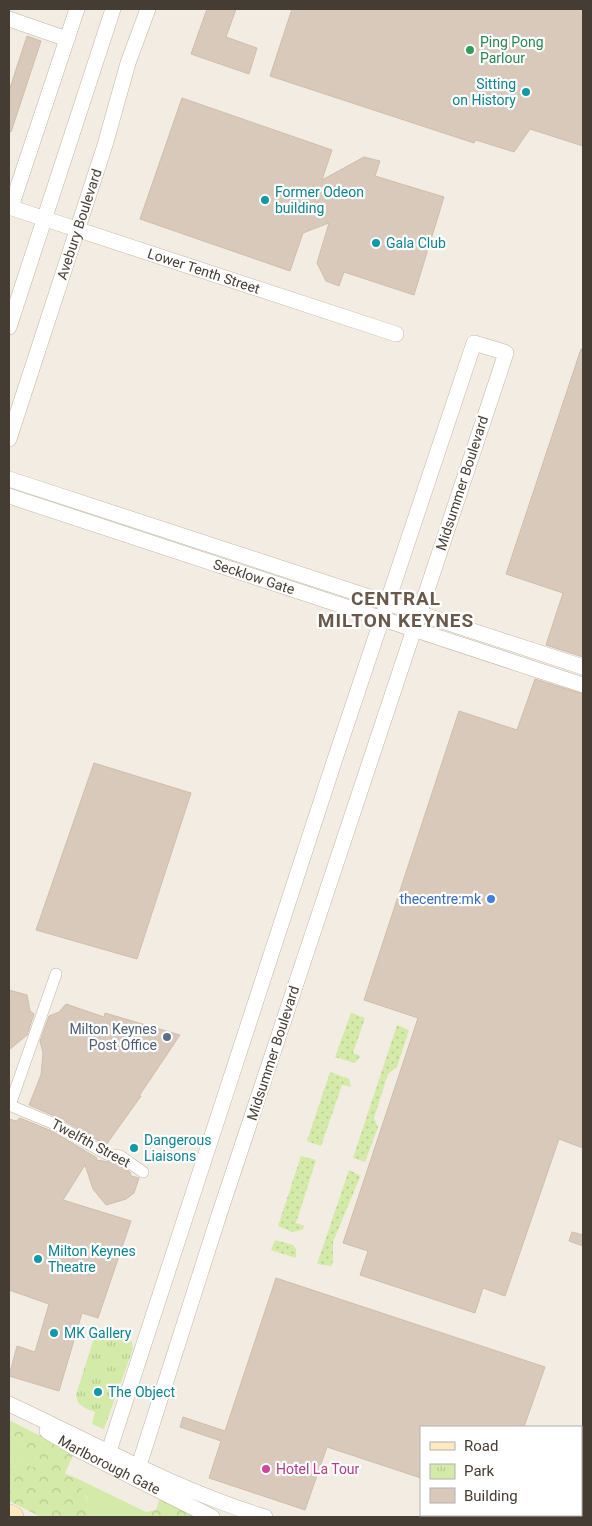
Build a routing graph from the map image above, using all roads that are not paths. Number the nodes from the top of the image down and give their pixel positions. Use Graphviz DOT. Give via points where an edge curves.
graph roads {
  1 [pos="77,9"];
  2 [pos="113,9"];
  3 [pos="148,9"];
  4 [pos="9,19"];
  5 [pos="67,38"];
  6 [pos="10,207"];
  7 [pos="44,218"];
  8 [pos="77,229"];
  9 [pos="9,327"];
  10 [pos="396,334"];
  11 [pos="9,439"];
  12 [pos="9,479"];
  13 [pos="9,496"];
  14 [pos="388,602"];
  15 [pos="419,613"];
  16 [pos="382,619"];
  17 [pos="414,630"];
  18 [pos="583,667"];
  19 [pos="583,685"];
  20 [pos="56,974"];
  21 [pos="9,1105"];
  22 [pos="143,1172"];
  23 [pos="9,1404"];
  24 [pos="9,1409"];
  25 [pos="77,1442"];
  26 [pos="110,1451"];
  27 [pos="153,1478"];
  28 [pos="9,1515"];
  29 [pos="13,1517"];
  30 [pos="212,1517"];
  31 [pos="232,1517"];
  32 [pos="265,1517"];
  1 -- 5 [label="street"];
  2 -- 7 [label="street"];
  3 -- 8 [label="street, Avebury Boulevard"];
  4 -- 5 [label="street"];
  5 -- 6 [label="street"];
  6 -- 7 [label="street, Lower Tenth Street"];
  7 -- 8 [label="street, Lower Tenth Street"];
  7 -- 9 [label="street"];
  8 -- 10 [label="street, Lower Tenth Street"];
  8 -- 11 [label="street, Avebury Boulevard"];
  12 -- 14 [label="street, Secklow Gate"];
  13 -- 16 [label="street, Secklow Gate"];
  14 -- 15 [label="street, Secklow Gate"];
  14 -- 15 [label="street, Midsummer Boulevard" via="474,343 506,353"];
  14 -- 16 [label="street"];
  15 -- 17 [label="street, Midsummer Boulevard"];
  15 -- 18 [label="street"];
  16 -- 17 [label="street, Secklow Gate"];
  16 -- 26 [label="street"];
  17 -- 19 [label="street, Secklow Gate"];
  17 -- 27 [label="street, Midsummer Boulevard" via="213,1232 152,1428"];
  20 -- 21 [label="street, Twelfth Street"];
  21 -- 22 [label="street, Twelfth Street" via="57,1125 106,1154 120,1156"];
  23 -- 25 [label="street, Marlborough Gate"];
  24 -- 25 [label="street, Marlborough Gate"];
  25 -- 26 [label="street, Marlborough Gate"];
  25 -- 27 [label="street, Marlborough Gate"];
  26 -- 27 [label="street, Marlborough Gate"];
  27 -- 30 [label="street, Marlborough Gate"];
  27 -- 31 [label="street, Marlborough Gate"];
  27 -- 32 [label="street, Marlborough Gate"];
  28 -- 29 [label="main road"];
}
